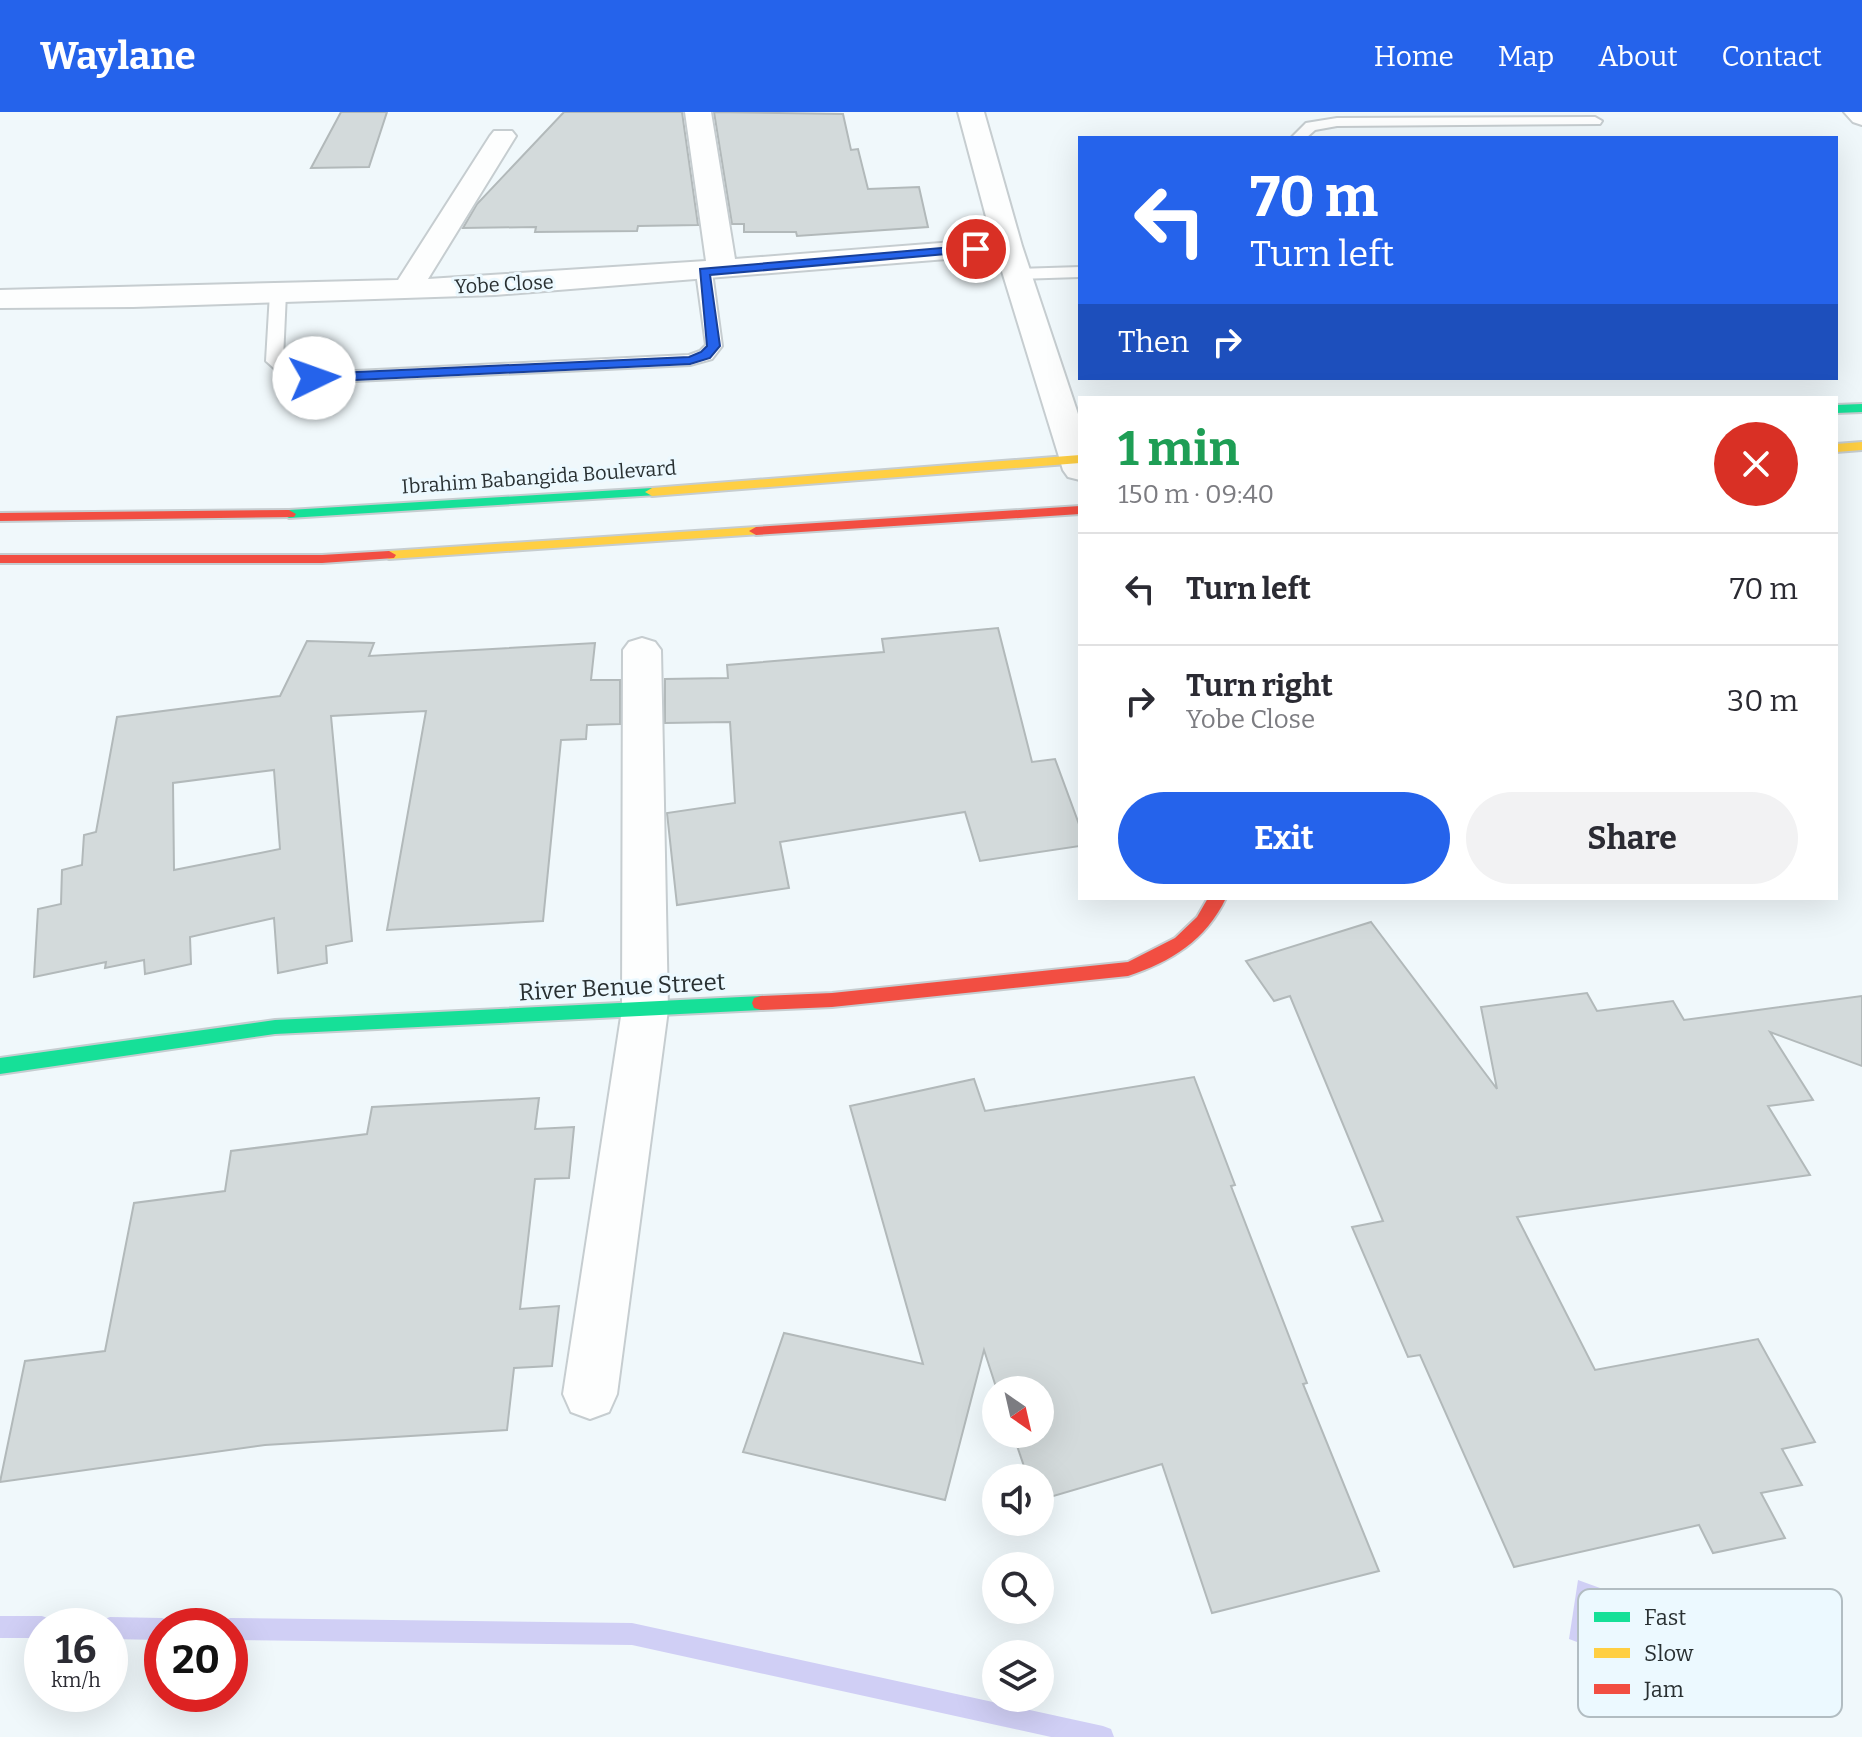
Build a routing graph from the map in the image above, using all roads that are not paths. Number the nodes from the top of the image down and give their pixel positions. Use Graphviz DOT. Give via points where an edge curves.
graph roads {
  1 [pos="698,112"];
  2 [pos="971,112"];
  3 [pos="1857,112"];
  4 [pos="1862,117"];
  5 [pos="1595,121"];
  6 [pos="503,136"];
  7 [pos="1300,136"];
  8 [pos="1008,246"];
  9 [pos="713,271"];
  10 [pos="1078,272"];
  11 [pos="1017,274"];
  12 [pos="408,288"];
  13 [pos="278,293"];
  14 [pos="0,299"];
  15 [pos="1862,408"];
  16 [pos="1838,409"];
  17 [pos="1862,446"];
  18 [pos="1838,448"];
  19 [pos="1078,460"];
  20 [pos="1078,463"];
  21 [pos="1078,510"];
  22 [pos="0,517"];
  23 [pos="0,559"];
  24 [pos="642,650"];
  25 [pos="1217,900"];
  26 [pos="645,1010"];
  27 [pos="0,1066"];
  28 [pos="590,1394"];
  1 -- 9 [label="street"];
  2 -- 8 [label="street"];
  3 -- 4 [label="street"];
  5 -- 7 [label="lane" via="1337,122 1311,126"];
  6 -- 12 [label="street"];
  8 -- 9 [label="street, Yobe Close"];
  8 -- 11 [label="street"];
  9 -- 12 [label="street, Yobe Close"];
  9 -- 13 [label="lane" via="714,346 690,360 658,362 314,378 289,372 274,361"];
  10 -- 11 [label="lane"];
  11 -- 19 [label="street"];
  12 -- 13 [label="street, Yobe Close"];
  13 -- 14 [label="street, Yobe Close"];
  15 -- 16 [label="street"];
  17 -- 18 [label="street"];
  20 -- 22 [label="street, Ibrahim Babangida Boulevard" via="506,504 126,520"];
  21 -- 23 [label="street" via="322,559"];
  24 -- 26 [label="street"];
  25 -- 26 [label="street, River Benue Street" via="1185,939 1148,963 1106,973 832,1000"];
  26 -- 27 [label="street, River Benue Street" via="275,1027"];
  26 -- 28 [label="street"];
}
